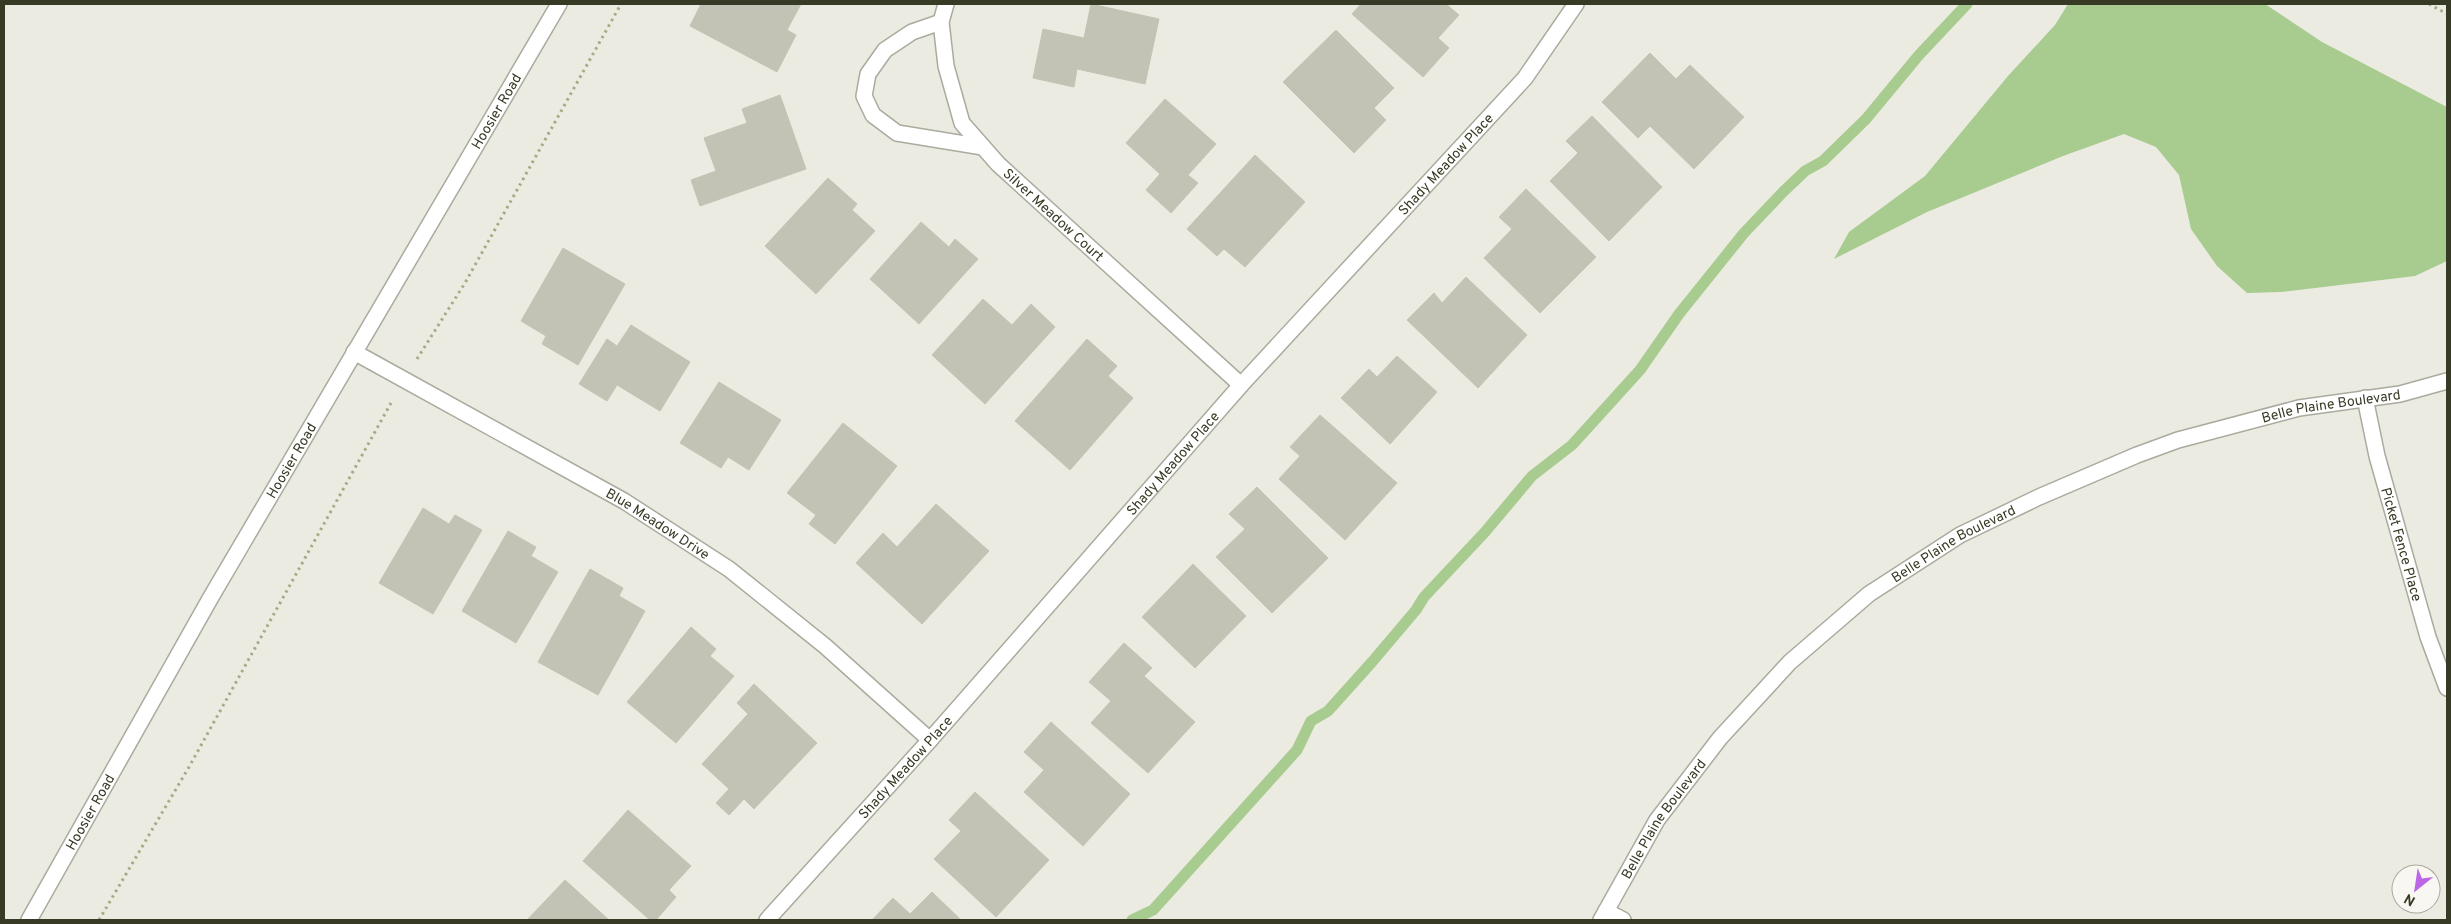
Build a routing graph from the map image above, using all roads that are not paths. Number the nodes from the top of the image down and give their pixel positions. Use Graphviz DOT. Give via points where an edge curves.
graph roads {
  1 [pos="559,4"];
  2 [pos="946,4"];
  3 [pos="1576,4"];
  4 [pos="940,22"];
  5 [pos="983,147"];
  6 [pos="354,352"];
  7 [pos="2447,381"];
  8 [pos="1241,385"];
  9 [pos="2365,398"];
  10 [pos="2447,688"];
  11 [pos="930,740"];
  12 [pos="1604,916"];
  13 [pos="29,920"];
  14 [pos="767,920"];
  15 [pos="1623,920"];
  1 -- 6 [label="street, Hoosier Road"];
  2 -- 4 [label="street, Silver Meadow Court"];
  3 -- 8 [label="street, Shady Meadow Place" via="1525,78"];
  4 -- 5 [label="street, Silver Meadow Court" via="946,66 962,123"];
  4 -- 5 [label="street" via="912,32 885,50 868,74 864,96 873,115 896,133"];
  5 -- 8 [label="street, Silver Meadow Court"];
  6 -- 11 [label="street, Blue Meadow Drive" via="624,502 729,569 825,646"];
  6 -- 13 [label="street, Hoosier Road" via="206,605"];
  7 -- 9 [label="street, Belle Plaine Boulevard" via="2400,394"];
  8 -- 11 [label="street, Shady Meadow Place"];
  9 -- 10 [label="street, Picket Fence Place" via="2382,475 2428,637"];
  9 -- 12 [label="street, Belle Plaine Boulevard" via="2299,408 2225,426 2138,455 1960,535 1869,594 1790,662 1720,738 1657,820"];
  11 -- 14 [label="street, Shady Meadow Place"];
  12 -- 15 [label="street"];
}
